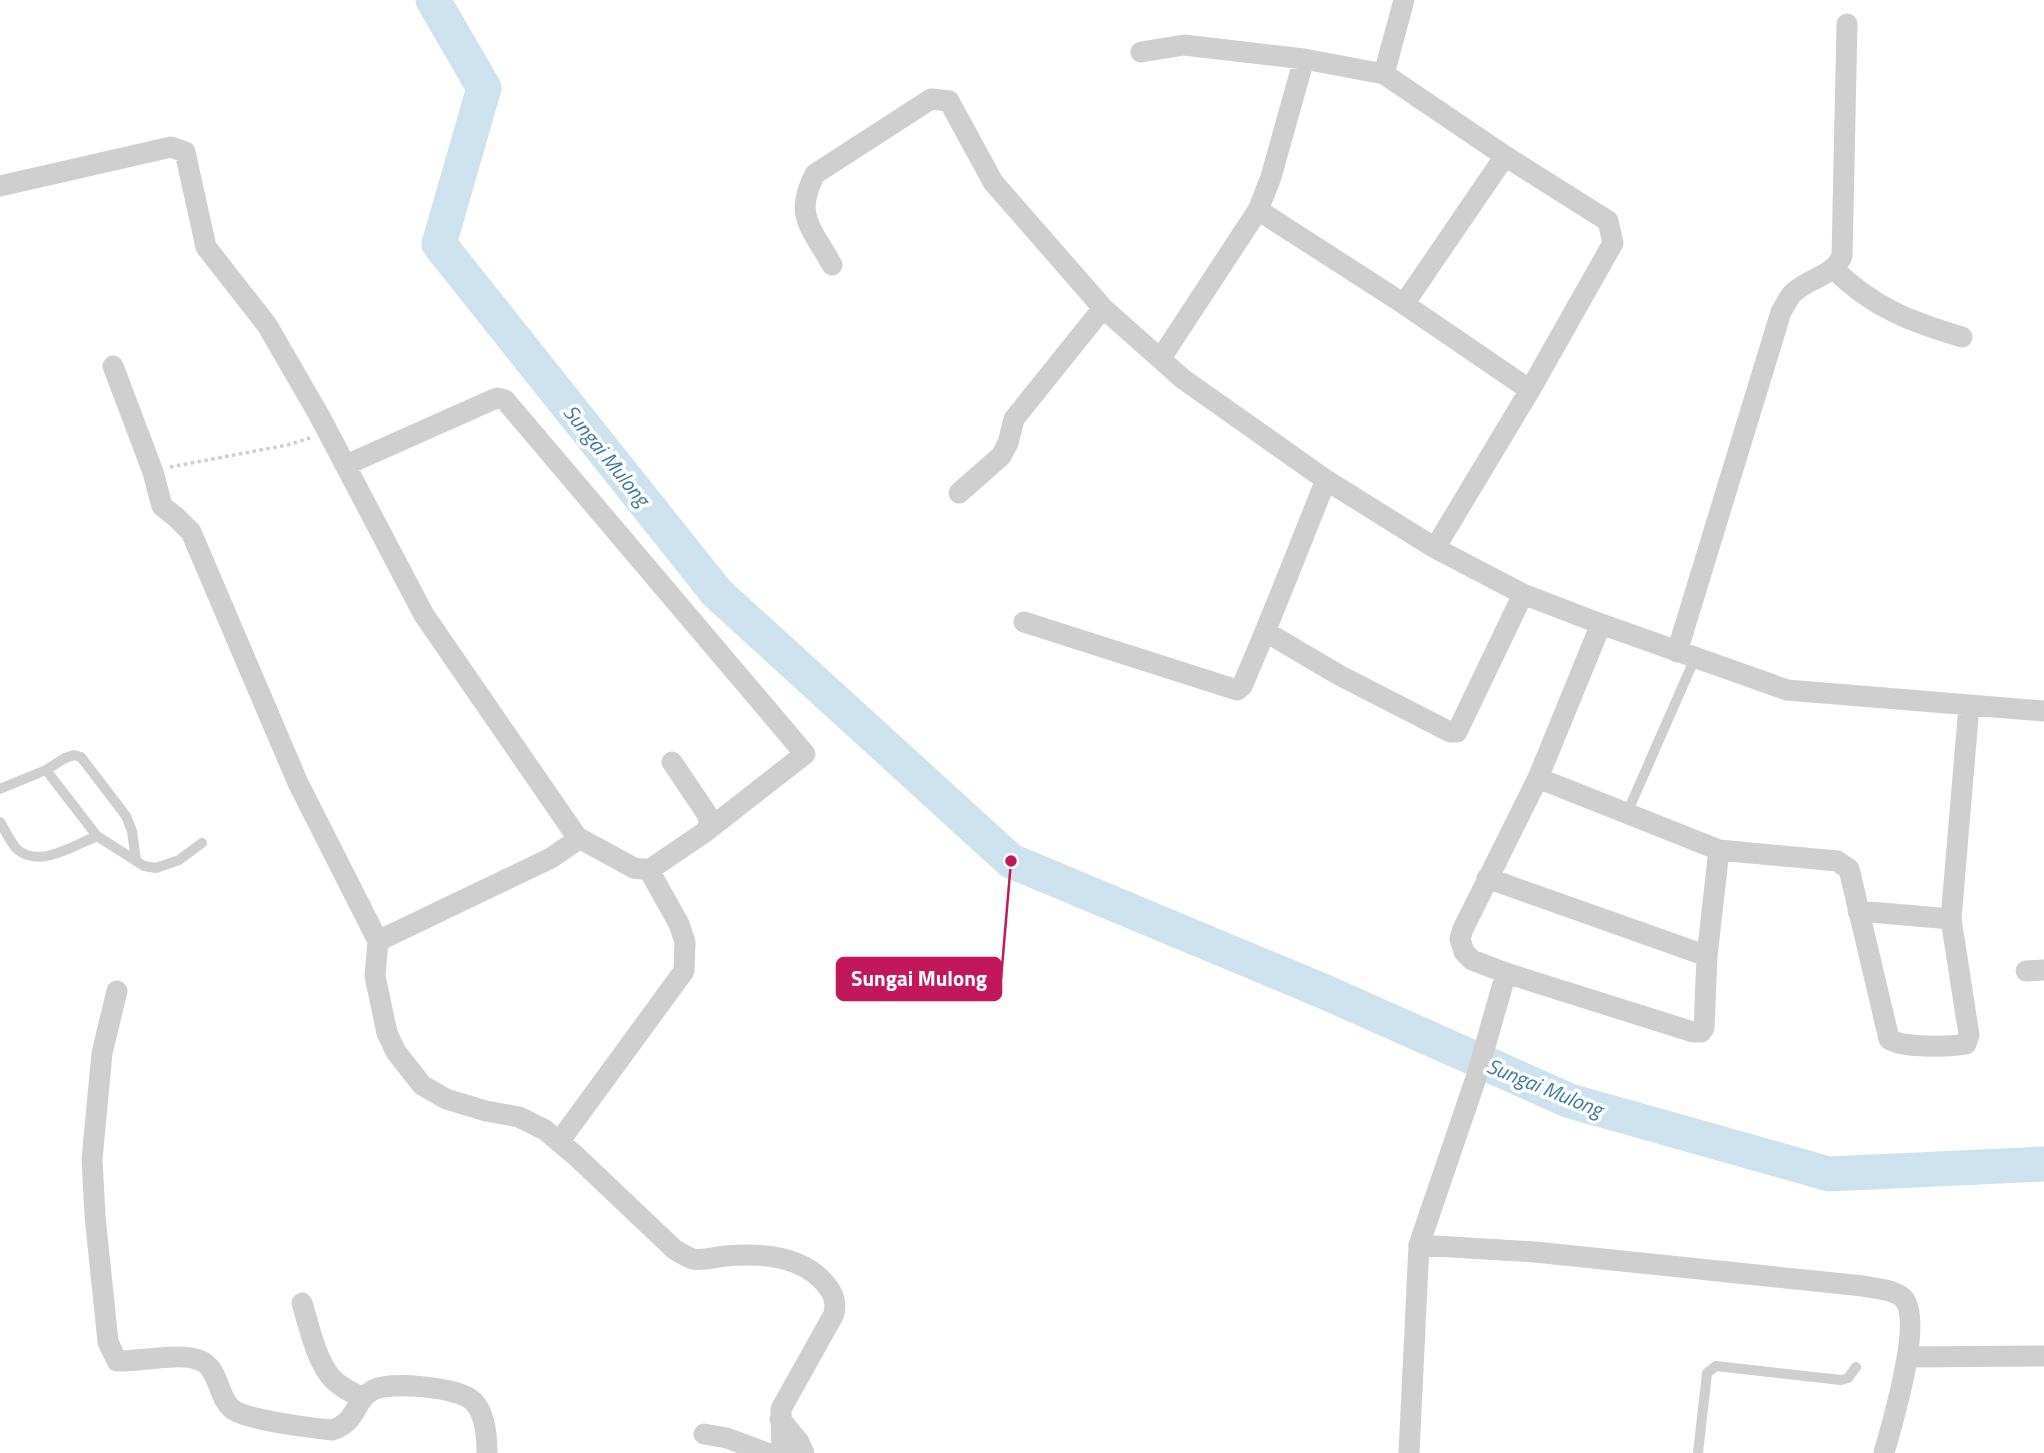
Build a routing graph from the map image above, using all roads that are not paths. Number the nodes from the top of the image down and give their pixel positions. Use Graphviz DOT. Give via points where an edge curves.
graph roads {
  1 [pos="1404,0"];
  2 [pos="1847,24"];
  3 [pos="1141,52"];
  4 [pos="1304,59"];
  5 [pos="1384,74"];
  6 [pos="1505,156"];
  7 [pos="0,186"];
  8 [pos="1258,210"];
  9 [pos="832,265"];
  10 [pos="1834,269"];
  11 [pos="1404,304"];
  12 [pos="1103,308"];
  13 [pos="1962,337"];
  14 [pos="1161,358"];
  15 [pos="113,366"];
  16 [pos="1530,390"];
  17 [pos="346,465"];
  18 [pos="1326,480"];
  19 [pos="959,493"];
  20 [pos="1435,548"];
  21 [pos="1523,594"];
  22 [pos="1024,622"];
  23 [pos="1601,624"];
  24 [pos="1266,632"];
  25 [pos="1686,655"];
  26 [pos="1969,706"];
  27 [pos="2044,711"];
  28 [pos="672,762"];
  29 [pos="46,770"];
  30 [pos="1538,779"];
  31 [pos="0,789"];
  32 [pos="1627,813"];
  33 [pos="0,822"];
  34 [pos="705,832"];
  35 [pos="97,836"];
  36 [pos="577,837"];
  37 [pos="202,843"];
  38 [pos="1720,850"];
  39 [pos="136,860"];
  40 [pos="649,870"];
  41 [pos="1487,878"];
  42 [pos="1858,911"];
  43 [pos="1951,919"];
  44 [pos="378,940"];
  45 [pos="1707,956"];
  46 [pos="1503,983"];
  47 [pos="117,991"];
  48 [pos="559,1142"];
  49 [pos="1419,1245"];
  50 [pos="302,1303"];
  51 [pos="2044,1356"];
  52 [pos="1909,1357"];
  53 [pos="1856,1367"];
  54 [pos="362,1398"];
  55 [pos="780,1419"];
  56 [pos="704,1434"];
  57 [pos="487,1453"];
  58 [pos="767,1453"];
  59 [pos="782,1453"];
  60 [pos="804,1453"];
  61 [pos="1409,1453"];
  62 [pos="1699,1453"];
  63 [pos="1884,1453"];
  1 -- 5 [label="street"];
  2 -- 10 [label="street" via="1842,256"];
  3 -- 4 [label="street" via="1184,45"];
  4 -- 5 [label="street"];
  4 -- 8 [label="street"];
  5 -- 6 [label="street"];
  6 -- 11 [label="street"];
  6 -- 16 [label="street" via="1608,220 1613,243"];
  7 -- 17 [label="street" via="171,147 186,152 206,247 267,325"];
  8 -- 11 [label="street"];
  8 -- 14 [label="street"];
  9 -- 12 [label="street" via="803,213 805,192 815,174 938,98 949,101 993,181"];
  10 -- 13 [label="street" via="1856,290 1886,308"];
  10 -- 25 [label="street" via="1794,293 1781,312"];
  11 -- 16 [label="street"];
  12 -- 14 [label="street"];
  12 -- 19 [label="street" via="1014,419 1001,456"];
  14 -- 18 [label="street" via="1183,379"];
  15 -- 44 [label="street" via="162,506 191,532 298,783"];
  16 -- 20 [label="street"];
  17 -- 34 [label="street" via="492,400 505,400 805,754"];
  17 -- 36 [label="street" via="424,615"];
  18 -- 20 [label="street"];
  18 -- 24 [label="street"];
  20 -- 21 [label="street"];
  21 -- 23 [label="street"];
  21 -- 24 [label="street" via="1457,732 1339,675"];
  22 -- 24 [label="street" via="1237,690"];
  23 -- 25 [label="street"];
  23 -- 30 [label="street"];
  25 -- 26 [label="street" via="1787,690"];
  25 -- 32 [label="lane"];
  26 -- 27 [label="street"];
  26 -- 43 [label="street"];
  28 -- 34 [label="street" via="706,814 710,823"];
  29 -- 31 [label="lane"];
  29 -- 35 [label="lane"];
  29 -- 39 [label="lane" via="65,758 81,757 126,816"];
  30 -- 32 [label="street"];
  30 -- 41 [label="street"];
  32 -- 38 [label="street"];
  33 -- 35 [label="lane" via="18,850 33,856 51,855"];
  34 -- 40 [label="street"];
  35 -- 39 [label="lane"];
  36 -- 40 [label="street" via="634,868"];
  36 -- 44 [label="street" via="551,858"];
  37 -- 39 [label="lane" via="179,860 156,868"];
  38 -- 42 [label="street" via="1837,861 1849,869"];
  38 -- 45 [label="street"];
  40 -- 48 [label="street" via="679,924 685,942 684,971"];
  41 -- 45 [label="street"];
  41 -- 46 [label="street" via="1460,939 1464,952"];
  42 -- 43 [label="street"];
  42 -- 43 [label="street" via="1889,1039 1906,1044 1961,1045 1968,1041"];
  44 -- 48 [label="street" via="375,976 387,1033 422,1085 446,1100 519,1117"];
  45 -- 46 [label="street" via="1701,1032"];
  46 -- 49 [label="street"];
  47 -- 54 [label="street" via="102,1053 92,1159 101,1285 112,1353 117,1361 198,1359 213,1372 220,1394 233,1411 261,1419 332,1430 350,1421"];
  48 -- 55 [label="street" via="674,1249 693,1259 771,1256 812,1269 826,1284 836,1303 834,1314 780,1409"];
  49 -- 52 [label="street" via="1535,1252 1896,1293 1909,1310"];
  49 -- 61 [label="street"];
  50 -- 54 [label="street" via="331,1376"];
  51 -- 52 [label="street"];
  52 -- 63 [label="street"];
  53 -- 62 [label="lane" via="1841,1380 1716,1366 1707,1373"];
  54 -- 57 [label="street" via="383,1386 398,1385 462,1395 478,1409"];
  55 -- 59 [label="street"];
  55 -- 60 [label="street"];
  56 -- 58 [label="street"];
}
